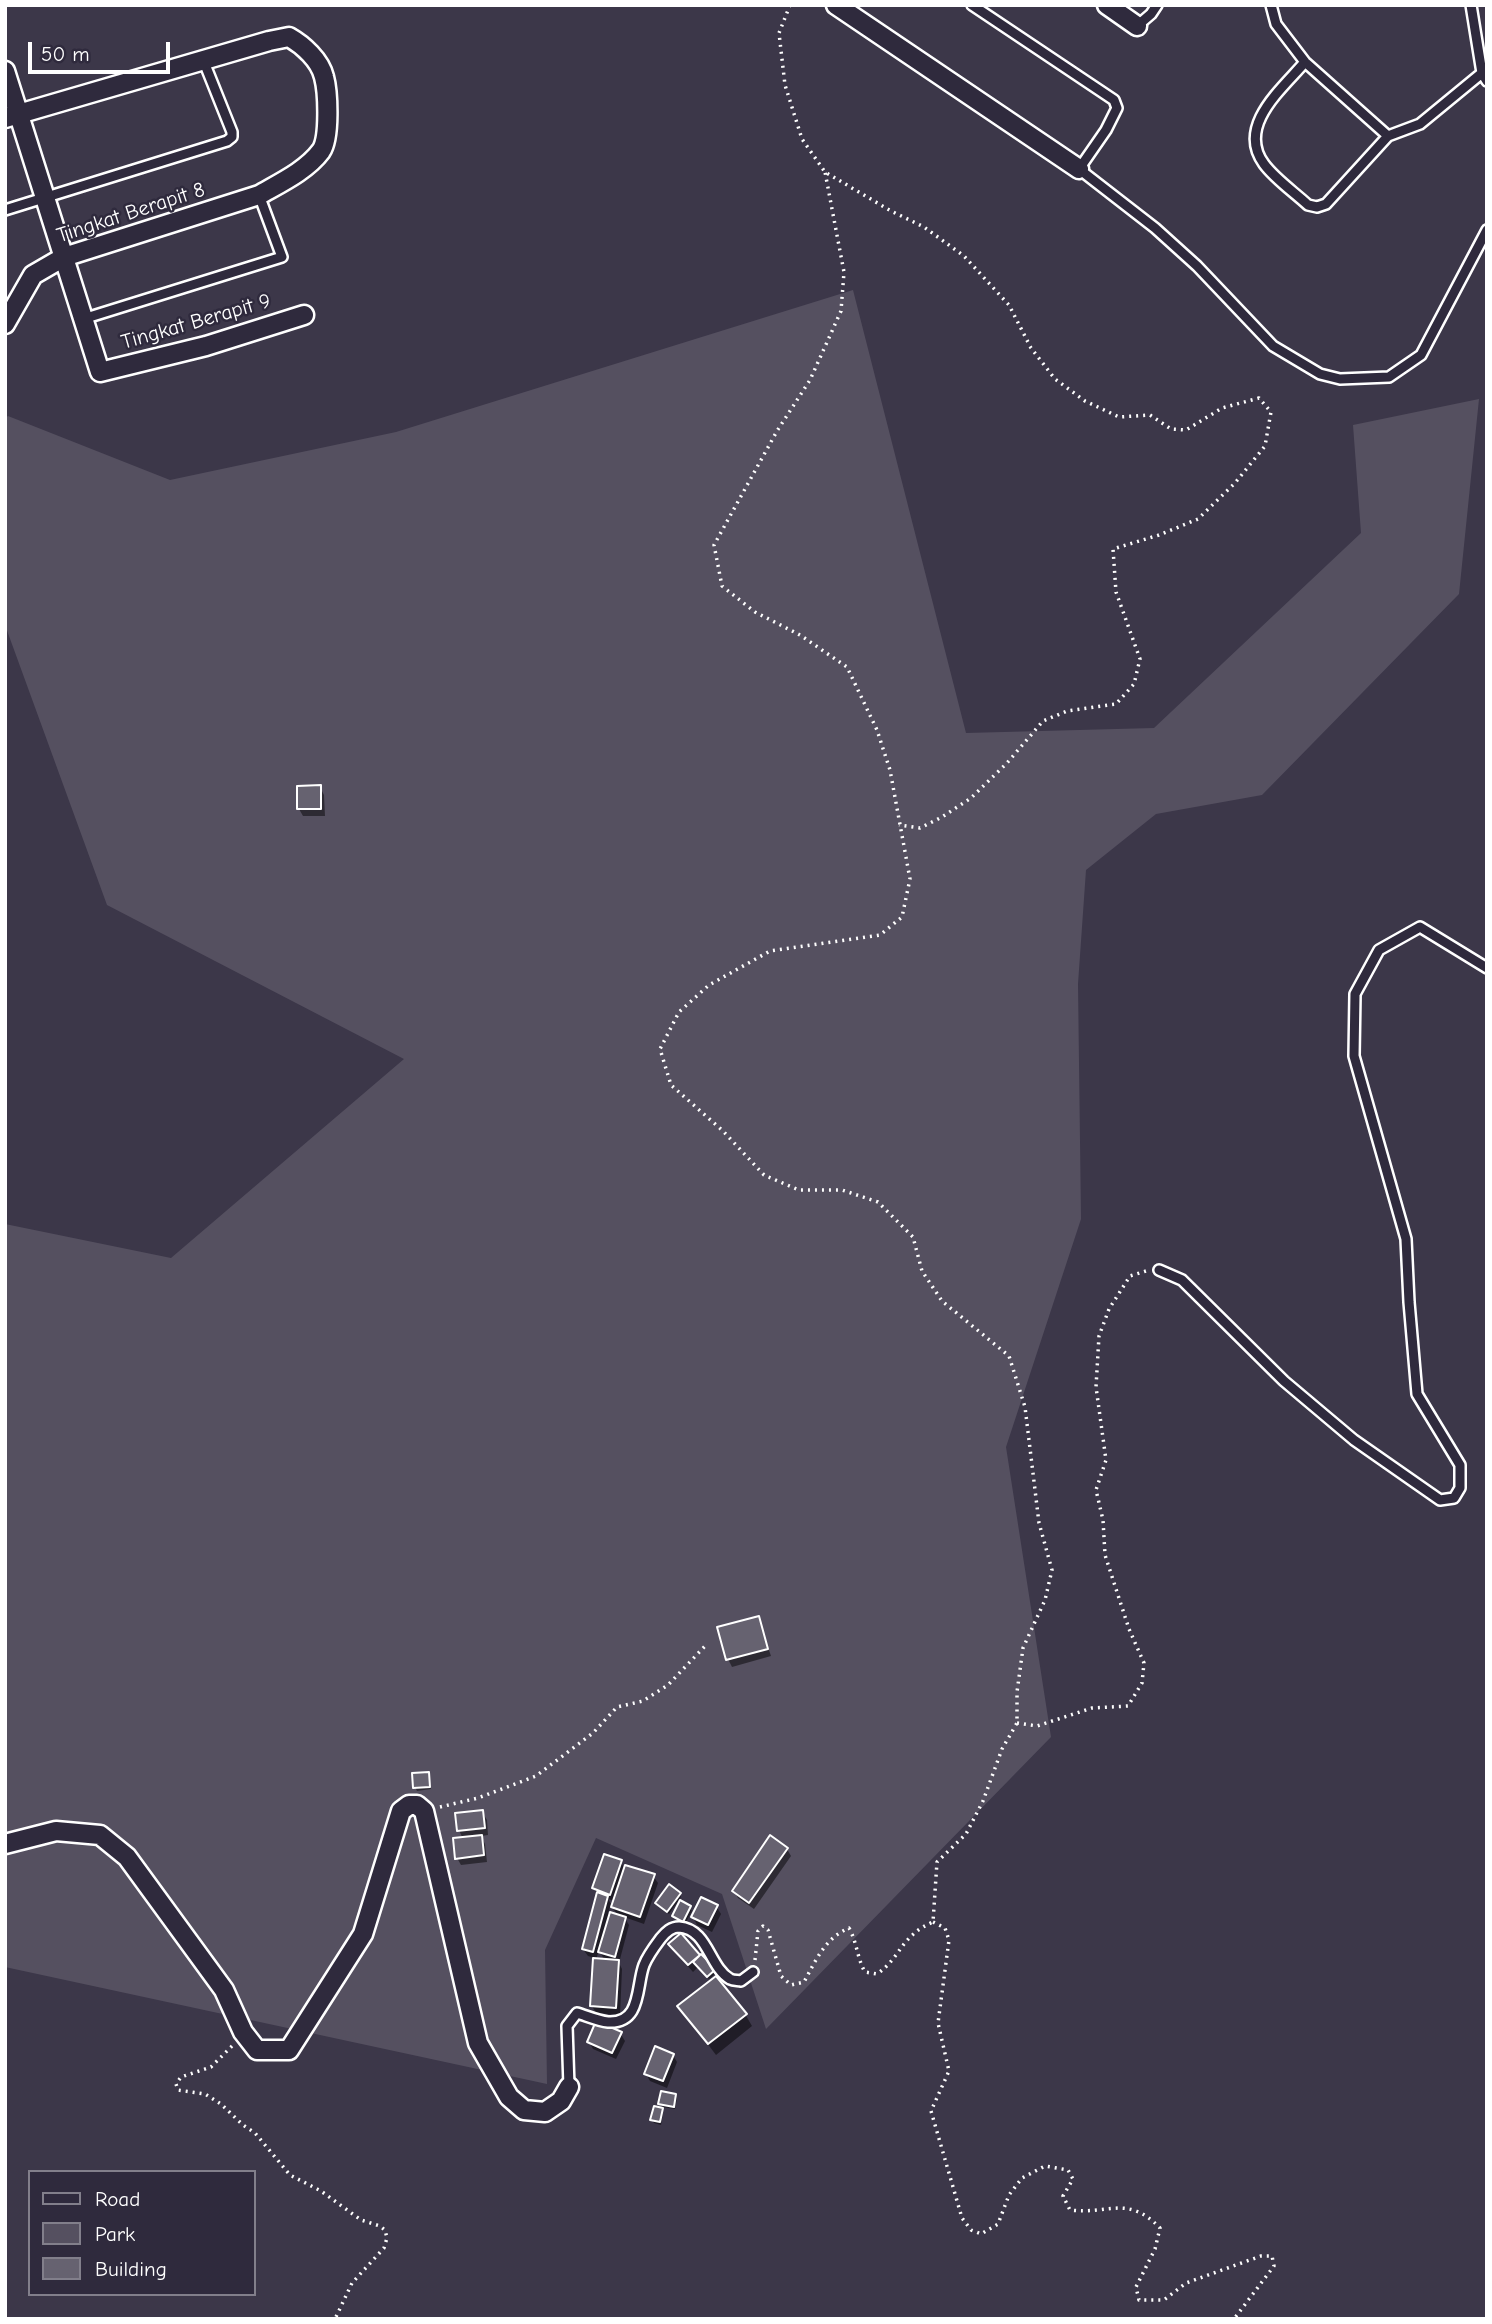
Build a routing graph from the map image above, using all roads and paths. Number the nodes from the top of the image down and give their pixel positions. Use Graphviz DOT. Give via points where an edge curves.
graph roads {
  1 [pos="790,5"];
  2 [pos="836,5"];
  3 [pos="972,5"];
  4 [pos="1108,5"];
  5 [pos="1157,5"];
  6 [pos="1271,5"];
  7 [pos="1471,5"];
  8 [pos="1137,26"];
  9 [pos="204,62"];
  10 [pos="1306,62"];
  11 [pos="5,71"];
  12 [pos="1485,77"];
  13 [pos="11,116"];
  14 [pos="1388,136"];
  15 [pos="1079,169"];
  16 [pos="825,172"];
  17 [pos="259,195"];
  18 [pos="46,196"];
  19 [pos="5,210"];
  20 [pos="1487,230"];
  21 [pos="64,257"];
  22 [pos="304,315"];
  23 [pos="83,319"];
  24 [pos="5,324"];
  25 [pos="900,825"];
  26 [pos="1487,968"];
  27 [pos="1158,1270"];
  28 [pos="706,1645"];
  29 [pos="1017,1723"];
  30 [pos="424,1811"];
  31 [pos="5,1844"];
  32 [pos="933,1922"];
  33 [pos="753,1972"];
  34 [pos="243,2032"];
  35 [pos="569,2087"];
  36 [pos="335,2319"];
  37 [pos="1234,2319"];
  1 -- 16 [label="path" via="779,33 785,85 802,139"];
  2 -- 15 [label="street"];
  3 -- 15 [label="lane" via="1114,100 1113,118"];
  4 -- 8 [label="street"];
  5 -- 8 [label="lane"];
  6 -- 10 [label="lane" via="1276,24"];
  7 -- 12 [label="lane"];
  9 -- 13 [label="street"];
  9 -- 17 [label="street, Tingkat Berapit 8" via="289,37 305,47 324,75 327,122 323,149"];
  9 -- 18 [label="lane" via="232,137"];
  10 -- 14 [label="lane"];
  10 -- 14 [label="lane" via="1263,111 1254,134 1255,149 1265,166 1308,205 1326,204"];
  11 -- 13 [label="street"];
  12 -- 14 [label="lane" via="1420,124"];
  13 -- 18 [label="street"];
  15 -- 20 [label="lane" via="1189,259 1273,346 1320,374 1340,379 1389,377 1421,355"];
  16 -- 25 [label="path" via="844,272 841,312 810,380 714,545 722,586 755,612 847,667 877,730"];
  16 -- 25 [label="path" via="924,227 964,256 1009,305 1031,348 1055,379 1085,401 1119,417 1150,415 1171,429 1185,430 1222,408 1259,398 1271,412 1265,446 1198,519 1113,549 1116,592 1140,659 1134,684 1116,704 1066,711 1043,721 971,799 920,828"];
  17 -- 21 [label="street, Tingkat Berapit 8"];
  17 -- 23 [label="lane" via="282,257"];
  18 -- 19 [label="lane"];
  18 -- 21 [label="street"];
  21 -- 23 [label="street"];
  21 -- 24 [label="street, Tingkat Berapit 8" via="33,275"];
  22 -- 23 [label="street, Tingkat Berapit 9" via="100,372"];
  25 -- 29 [label="path" via="910,879 902,917 880,935 770,951 709,985 679,1012 660,1049 671,1085 764,1175 799,1191 842,1190 878,1202 913,1237 922,1271 942,1301 1009,1356 1025,1407 1040,1523 1052,1570 1045,1600 1023,1648"];
  26 -- 27 [label="lane" via="1420,927 1379,950 1355,994 1354,1056 1406,1239 1418,1394 1460,1465 1460,1488 1454,1498 1440,1500 1354,1440 1284,1381 1182,1280"];
  27 -- 29 [label="path" via="1130,1276 1109,1310 1099,1336 1096,1387 1106,1460 1096,1490 1105,1555 1143,1663 1142,1684 1128,1706 1091,1708 1037,1726"];
  28 -- 30 [label="path" via="668,1685 643,1701 617,1707 536,1776 478,1798"];
  29 -- 32 [label="path" via="966,1834 937,1862"];
  30 -- 34 [label="street" via="409,1805 401,1811 363,1934 289,2050 257,2050"];
  30 -- 35 [label="street" via="478,2043 509,2097 524,2110 545,2112 561,2101"];
  31 -- 34 [label="street" via="56,1831 100,1835 127,1857 224,1990"];
  32 -- 33 [label="path" via="908,1936 886,1969 877,1974 865,1972 849,1928 836,1933 804,1982 791,1985 781,1976 763,1926 758,1931"];
  32 -- 37 [label="path" via="945,1928 949,1940 938,2023 949,2071 931,2111 962,2218 971,2230 981,2234 998,2224 1009,2195 1022,2178 1045,2166 1068,2170 1073,2179 1063,2196 1070,2210 1087,2213 1121,2206 1148,2215 1160,2228 1136,2287 1139,2300 1164,2300 1186,2283 1272,2256 1274,2266"];
  33 -- 35 [label="lane" via="741,1981 730,1979 690,1930 677,1927 666,1931 645,1962 632,2013 609,2022 577,2013 566,2026"];
  34 -- 36 [label="path" via="211,2067 181,2077 176,2084 178,2090 205,2094 221,2104 255,2133 290,2175 385,2231 384,2248 352,2283"];
}
